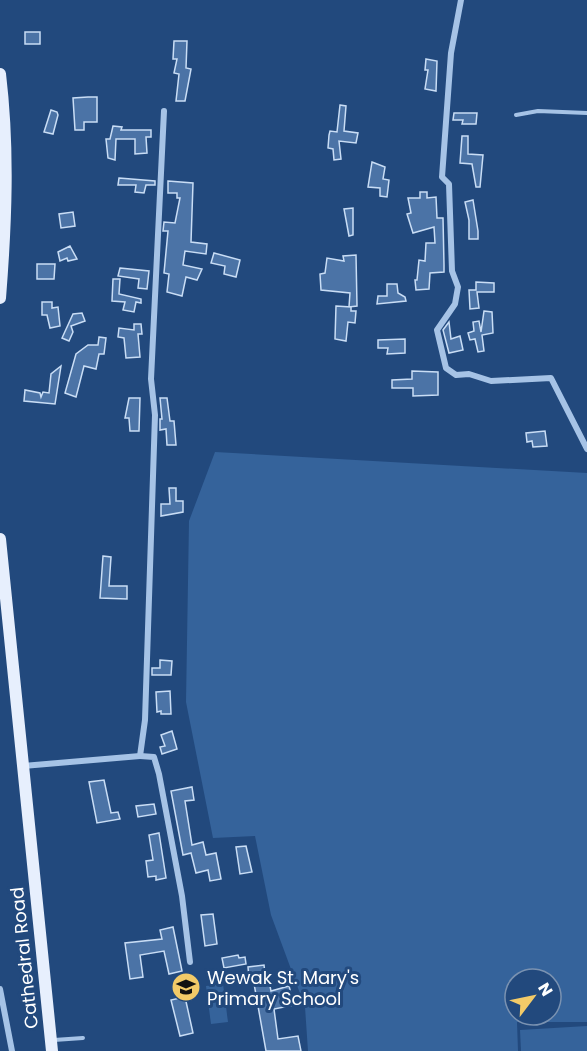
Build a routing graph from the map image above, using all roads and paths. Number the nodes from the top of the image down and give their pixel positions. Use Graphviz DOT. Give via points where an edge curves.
graph roads {
  1 [pos="461,0"];
  2 [pos="0,74"];
  3 [pos="164,111"];
  4 [pos="587,113"];
  5 [pos="516,115"];
  6 [pos="0,298"];
  7 [pos="587,450"];
  8 [pos="0,539"];
  9 [pos="140,756"];
  10 [pos="22,766"];
  11 [pos="190,962"];
  12 [pos="0,989"];
  13 [pos="1,1007"];
  14 [pos="83,1038"];
  15 [pos="51,1045"];
  16 [pos="12,1051"];
  1 -- 7 [label="street" via="451,53 442,177 449,184 452,271 458,287 455,304 437,330 441,357 446,368 456,375 469,374 490,381 551,378"];
  2 -- 6 [label="main road" via="6,126 7,213"];
  3 -- 9 [label="street" via="151,379 155,415 145,720"];
  4 -- 5 [label="lane" via="538,111"];
  8 -- 10 [label="main road, Cathedral Road"];
  9 -- 10 [label="street"];
  9 -- 11 [label="street" via="154,757 159,774"];
  10 -- 15 [label="main road, Cathedral Road"];
  12 -- 13 [label="street"];
  13 -- 16 [label="street"];
  14 -- 15 [label="lane"];
}
